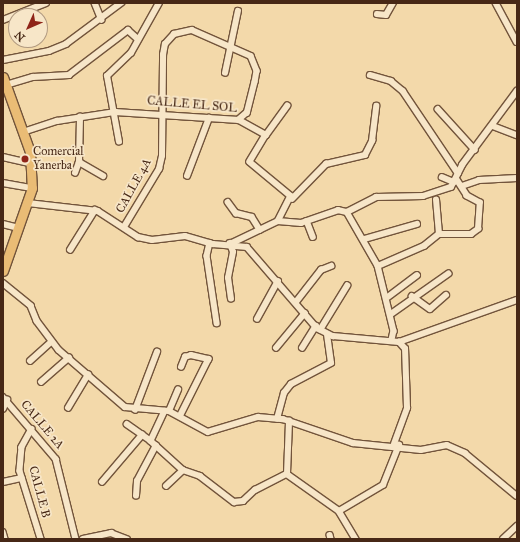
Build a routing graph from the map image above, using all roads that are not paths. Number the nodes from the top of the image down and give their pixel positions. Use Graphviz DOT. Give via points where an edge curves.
graph roads {
  1 [pos="46,3"];
  2 [pos="95,3"];
  3 [pos="121,3"];
  4 [pos="159,3"];
  5 [pos="393,3"];
  6 [pos="496,3"];
  7 [pos="238,11"];
  8 [pos="377,14"];
  9 [pos="3,20"];
  10 [pos="102,20"];
  11 [pos="138,39"];
  12 [pos="517,42"];
  13 [pos="230,45"];
  14 [pos="3,60"];
  15 [pos="225,74"];
  16 [pos="370,75"];
  17 [pos="4,83"];
  18 [pos="517,91"];
  19 [pos="287,106"];
  20 [pos="376,106"];
  21 [pos="438,109"];
  22 [pos="115,112"];
  23 [pos="160,112"];
  24 [pos="80,117"];
  25 [pos="209,118"];
  26 [pos="240,120"];
  27 [pos="493,126"];
  28 [pos="23,132"];
  29 [pos="266,135"];
  30 [pos="517,135"];
  31 [pos="119,142"];
  32 [pos="475,150"];
  33 [pos="3,157"];
  34 [pos="80,162"];
  35 [pos="30,163"];
  36 [pos="75,173"];
  37 [pos="458,173"];
  38 [pos="103,176"];
  39 [pos="187,176"];
  40 [pos="442,177"];
  41 [pos="517,178"];
  42 [pos="455,181"];
  43 [pos="3,183"];
  44 [pos="462,186"];
  45 [pos="32,188"];
  46 [pos="292,199"];
  47 [pos="436,200"];
  48 [pos="228,202"];
  49 [pos="28,203"];
  50 [pos="95,210"];
  51 [pos="347,212"];
  52 [pos="307,220"];
  53 [pos="278,221"];
  54 [pos="3,224"];
  55 [pos="417,224"];
  56 [pos="124,227"];
  57 [pos="20,228"];
  58 [pos="260,230"];
  59 [pos="439,234"];
  60 [pos="313,237"];
  61 [pos="365,239"];
  62 [pos="210,243"];
  63 [pos="230,244"];
  64 [pos="70,250"];
  65 [pos="331,266"];
  66 [pos="378,266"];
  67 [pos="3,270"];
  68 [pos="448,274"];
  69 [pos="416,275"];
  70 [pos="278,281"];
  71 [pos="3,283"];
  72 [pos="347,286"];
  73 [pos="446,295"];
  74 [pos="412,296"];
  75 [pos="388,297"];
  76 [pos="231,299"];
  77 [pos="517,300"];
  78 [pos="296,302"];
  79 [pos="305,313"];
  80 [pos="391,314"];
  81 [pos="257,319"];
  82 [pos="217,322"];
  83 [pos="318,328"];
  84 [pos="327,334"];
  85 [pos="392,340"];
  86 [pos="51,342"];
  87 [pos="399,342"];
  88 [pos="276,348"];
  89 [pos="302,348"];
  90 [pos="157,352"];
  91 [pos="69,358"];
  92 [pos="30,361"];
  93 [pos="181,367"];
  94 [pos="88,375"];
  95 [pos="41,382"];
  96 [pos="178,390"];
  97 [pos="5,399"];
  98 [pos="68,408"];
  99 [pos="3,409"];
  100 [pos="135,410"];
  101 [pos="167,411"];
  102 [pos="181,415"];
  103 [pos="277,419"];
  104 [pos="289,422"];
  105 [pos="127,424"];
  106 [pos="32,429"];
  107 [pos="142,435"];
  108 [pos="151,441"];
  109 [pos="396,444"];
  110 [pos="156,446"];
  111 [pos="183,470"];
  112 [pos="287,474"];
  113 [pos="22,478"];
  114 [pos="3,482"];
  115 [pos="102,482"];
  116 [pos="166,486"];
  117 [pos="136,496"];
  118 [pos="517,496"];
  119 [pos="339,511"];
  120 [pos="517,526"];
  121 [pos="3,532"];
  122 [pos="5,539"];
  123 [pos="41,539"];
  124 [pos="76,539"];
  125 [pos="83,539"];
  126 [pos="127,539"];
  127 [pos="356,539"];
  128 [pos="502,539"];
  1 -- 9 [label="street"];
  2 -- 10 [label="street"];
  3 -- 10 [label="street"];
  4 -- 11 [label="street"];
  5 -- 8 [label="street" via="386,15"];
  6 -- 12 [label="street"];
  7 -- 13 [label="street"];
  10 -- 14 [label="street" via="49,51"];
  11 -- 17 [label="street" via="128,30 69,75 33,77"];
  11 -- 22 [label="street" via="131,53 107,76"];
  13 -- 15 [label="street"];
  13 -- 23 [label="street, CALLE 4A" via="192,30 174,34 165,44"];
  13 -- 26 [label="street" via="251,56 257,71 250,106"];
  16 -- 37 [label="street" via="391,81 403,90"];
  17 -- 28 [label="main road"];
  18 -- 27 [label="street"];
  19 -- 29 [label="street"];
  20 -- 46 [label="street" via="372,141 365,155 326,164"];
  21 -- 32 [label="street"];
  22 -- 23 [label="street, CALLE EL SOL"];
  22 -- 24 [label="street, CALLE EL SOL"];
  22 -- 31 [label="street"];
  23 -- 25 [label="street, CALLE EL SOL"];
  23 -- 56 [label="street, CALLE 4A" via="163,143 159,169"];
  24 -- 28 [label="street, CALLE EL SOL"];
  24 -- 34 [label="street"];
  25 -- 26 [label="street, CALLE EL SOL"];
  25 -- 39 [label="street"];
  26 -- 29 [label="street, CALLE EL SOL"];
  27 -- 30 [label="street"];
  27 -- 32 [label="street"];
  28 -- 35 [label="main road"];
  29 -- 46 [label="street" via="250,162"];
  32 -- 37 [label="street"];
  33 -- 35 [label="street"];
  34 -- 36 [label="street"];
  34 -- 38 [label="street"];
  35 -- 45 [label="main road"];
  37 -- 42 [label="street"];
  40 -- 42 [label="street"];
  41 -- 44 [label="street" via="479,180"];
  42 -- 44 [label="street"];
  42 -- 51 [label="street" via="434,194 376,197"];
  43 -- 45 [label="street"];
  44 -- 59 [label="street" via="482,207 478,231"];
  45 -- 49 [label="main road"];
  46 -- 53 [label="street"];
  47 -- 59 [label="street"];
  48 -- 58 [label="street" via="236,213 252,217"];
  49 -- 50 [label="street" via="57,209"];
  49 -- 57 [label="main road"];
  50 -- 56 [label="street"];
  50 -- 64 [label="street"];
  51 -- 52 [label="street" via="338,210"];
  51 -- 61 [label="street"];
  52 -- 53 [label="street" via="291,224"];
  52 -- 60 [label="street"];
  53 -- 58 [label="street"];
  54 -- 57 [label="street"];
  55 -- 61 [label="street"];
  56 -- 62 [label="street" via="145,239 185,236"];
  57 -- 67 [label="main road"];
  58 -- 63 [label="street"];
  59 -- 66 [label="street" via="424,246"];
  61 -- 66 [label="street"];
  62 -- 63 [label="street"];
  62 -- 82 [label="street" via="207,256"];
  63 -- 70 [label="street" via="247,247 256,253"];
  63 -- 76 [label="street" via="233,252 228,278"];
  65 -- 78 [label="street" via="321,270"];
  66 -- 75 [label="street"];
  68 -- 74 [label="street"];
  69 -- 75 [label="street"];
  70 -- 78 [label="street"];
  70 -- 81 [label="street"];
  71 -- 86 [label="street" via="31,306"];
  72 -- 83 [label="street"];
  73 -- 74 [label="street" via="430,309"];
  74 -- 80 [label="street"];
  75 -- 80 [label="street"];
  77 -- 87 [label="street"];
  78 -- 79 [label="street"];
  79 -- 83 [label="street"];
  79 -- 88 [label="street"];
  80 -- 85 [label="street" via="394,331"];
  83 -- 84 [label="street"];
  83 -- 89 [label="street"];
  84 -- 85 [label="street" via="352,339"];
  84 -- 103 [label="street" via="331,363 291,384 284,393"];
  85 -- 87 [label="street"];
  86 -- 91 [label="street"];
  86 -- 92 [label="street"];
  87 -- 109 [label="street" via="405,349 407,408"];
  90 -- 100 [label="street"];
  91 -- 94 [label="street"];
  91 -- 95 [label="street"];
  93 -- 102 [label="street" via="185,357 191,355 209,359"];
  94 -- 98 [label="street"];
  94 -- 100 [label="street" via="125,406"];
  96 -- 101 [label="street"];
  97 -- 99 [label="street"];
  97 -- 106 [label="street, CALLE 2A"];
  100 -- 101 [label="street"];
  101 -- 102 [label="street"];
  101 -- 108 [label="street"];
  102 -- 103 [label="street" via="208,432 258,417"];
  103 -- 104 [label="street"];
  104 -- 109 [label="street" via="352,443"];
  104 -- 112 [label="street"];
  105 -- 107 [label="street"];
  106 -- 113 [label="street, CALLE B" via="22,447"];
  106 -- 124 [label="street, CALLE 2A" via="56,459"];
  107 -- 108 [label="street"];
  107 -- 115 [label="street"];
  108 -- 110 [label="street"];
  109 -- 118 [label="street" via="421,450 447,445 465,453"];
  109 -- 119 [label="street" via="383,485"];
  110 -- 111 [label="street"];
  110 -- 117 [label="street" via="137,481"];
  111 -- 112 [label="street" via="213,484 234,502 244,501 255,490"];
  111 -- 116 [label="street"];
  112 -- 119 [label="street"];
  113 -- 114 [label="street"];
  113 -- 123 [label="street, CALLE B"];
  119 -- 127 [label="street"];
  120 -- 128 [label="street"];
  121 -- 122 [label="street"];
  125 -- 126 [label="street" via="111,532"];
}
